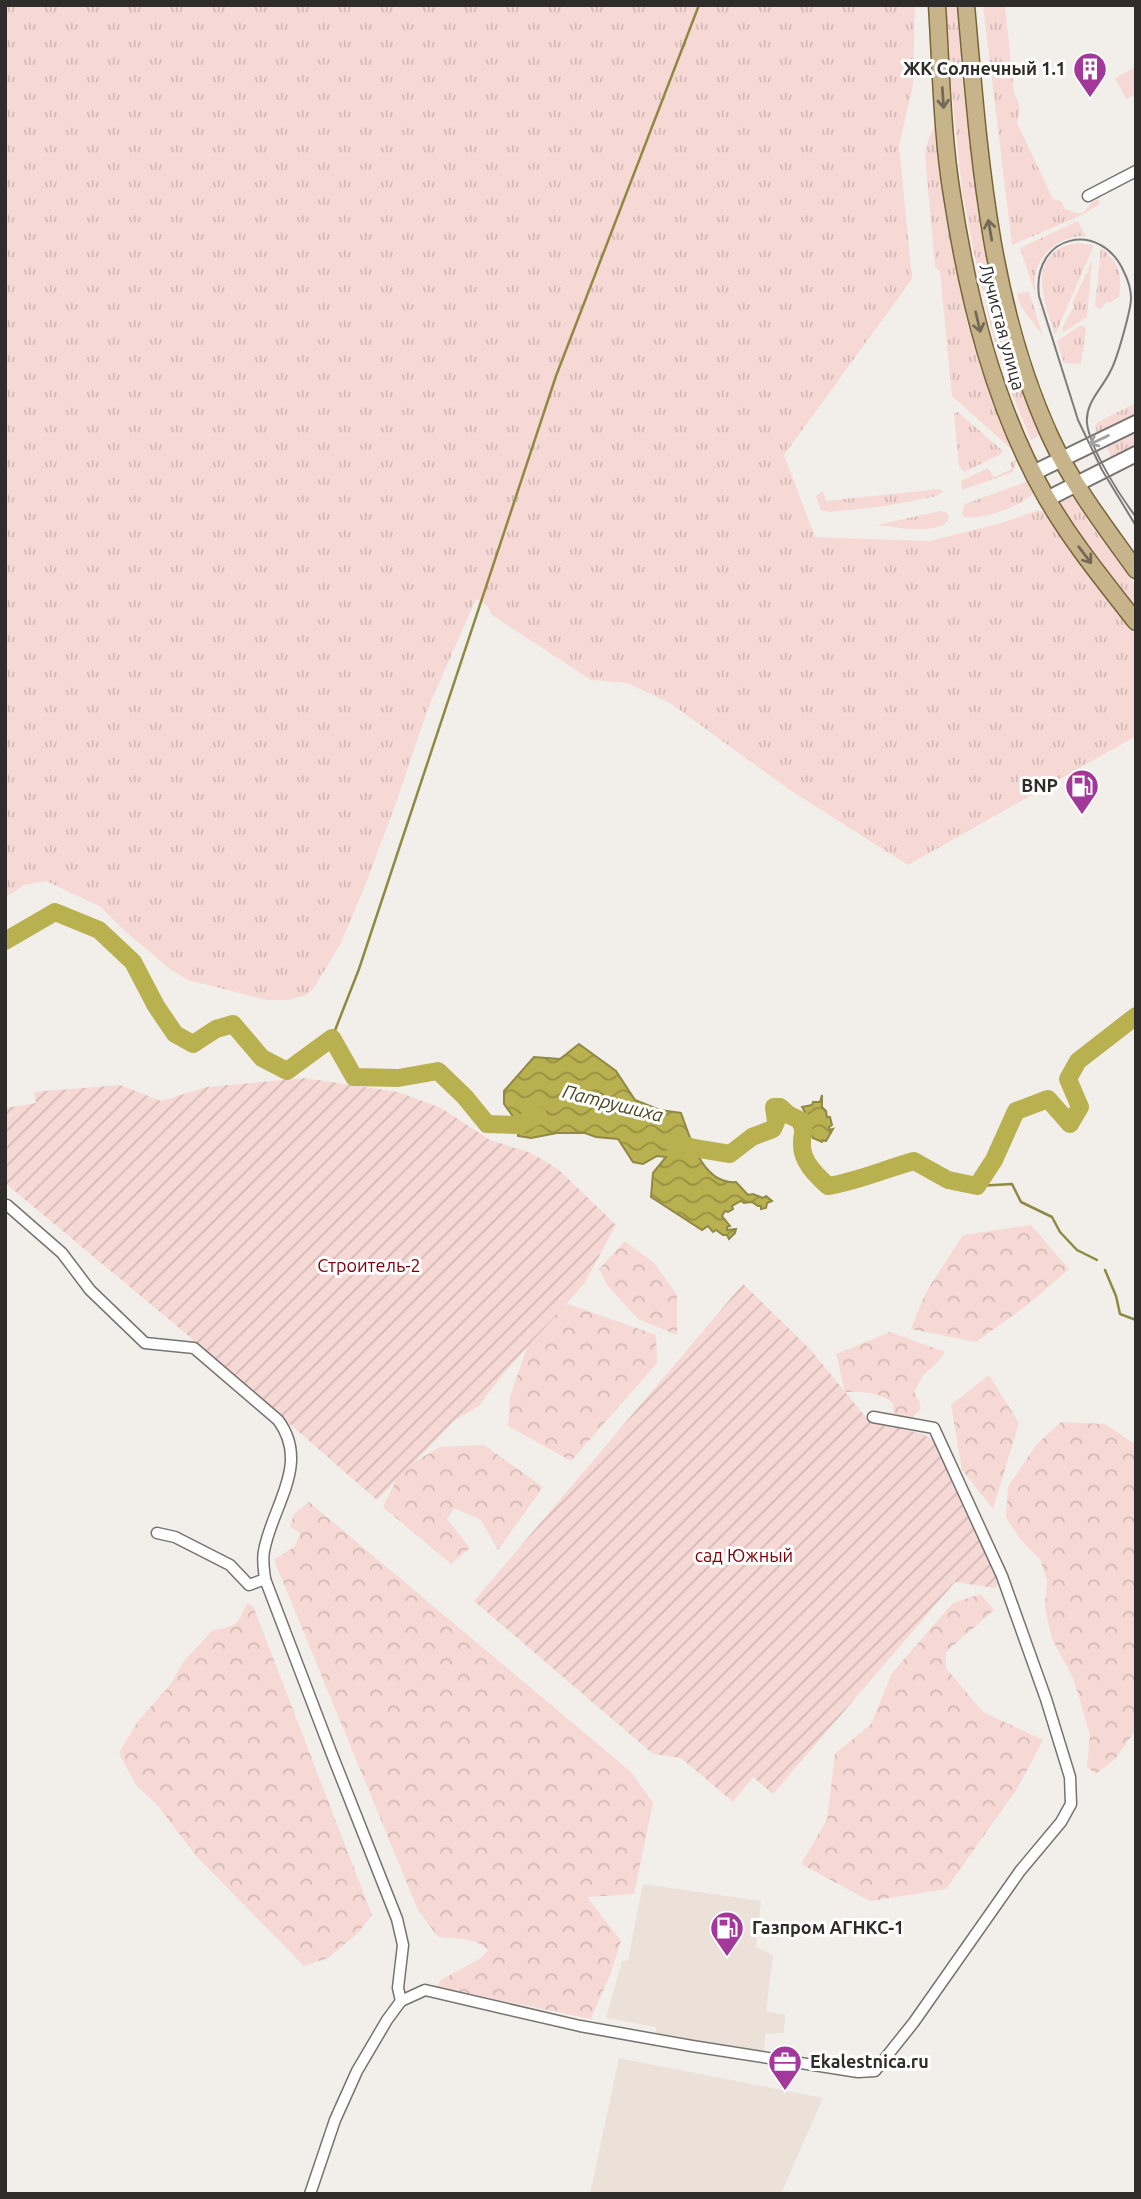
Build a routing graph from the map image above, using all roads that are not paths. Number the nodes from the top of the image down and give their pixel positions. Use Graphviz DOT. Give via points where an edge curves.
graph roads {
  1 [pos="937,5"];
  2 [pos="966,5"];
  3 [pos="1136,172"];
  4 [pos="1088,196"];
  5 [pos="1136,423"];
  6 [pos="1136,454"];
  7 [pos="1062,458"];
  8 [pos="1033,473"];
  9 [pos="1076,484"];
  10 [pos="1047,499"];
  11 [pos="1136,570"];
  12 [pos="1136,622"];
  13 [pos="7,1205"];
  14 [pos="873,1417"];
  15 [pos="157,1533"];
  16 [pos="265,1579"];
  17 [pos="401,2001"];
  18 [pos="310,2194"];
  1 -- 8 [label="main road, Лучистая улица, one-way" via="951,194 969,283 1001,400"];
  7 -- 2 [label="main road, Лучистая улица, one-way" via="1027,376 1003,297 985,204"];
  3 -- 4 [label="street"];
  5 -- 7 [label="street, one-way"];
  6 -- 9 [label="street"];
  7 -- 8 [label="street"];
  7 -- 9 [label="main road, Лучистая улица"];
  8 -- 10 [label="main road, Лучистая улица"];
  9 -- 10 [label="street"];
  9 -- 11 [label="main road, Лучистая улица"];
  10 -- 12 [label="main road, Лучистая улица, one-way"];
  13 -- 16 [label="street" via="62,1252 90,1290 145,1343 194,1348 287,1432 291,1470 263,1553"];
  14 -- 17 [label="street" via="934,1428 1002,1576 1070,1777 1071,1804 884,2061 875,2071 859,2072 580,2026 425,1990"];
  15 -- 16 [label="street" via="175,1537 230,1566 249,1585"];
  16 -- 17 [label="street" via="397,1919 403,1945"];
  17 -- 18 [label="street" via="357,2071"];
}
